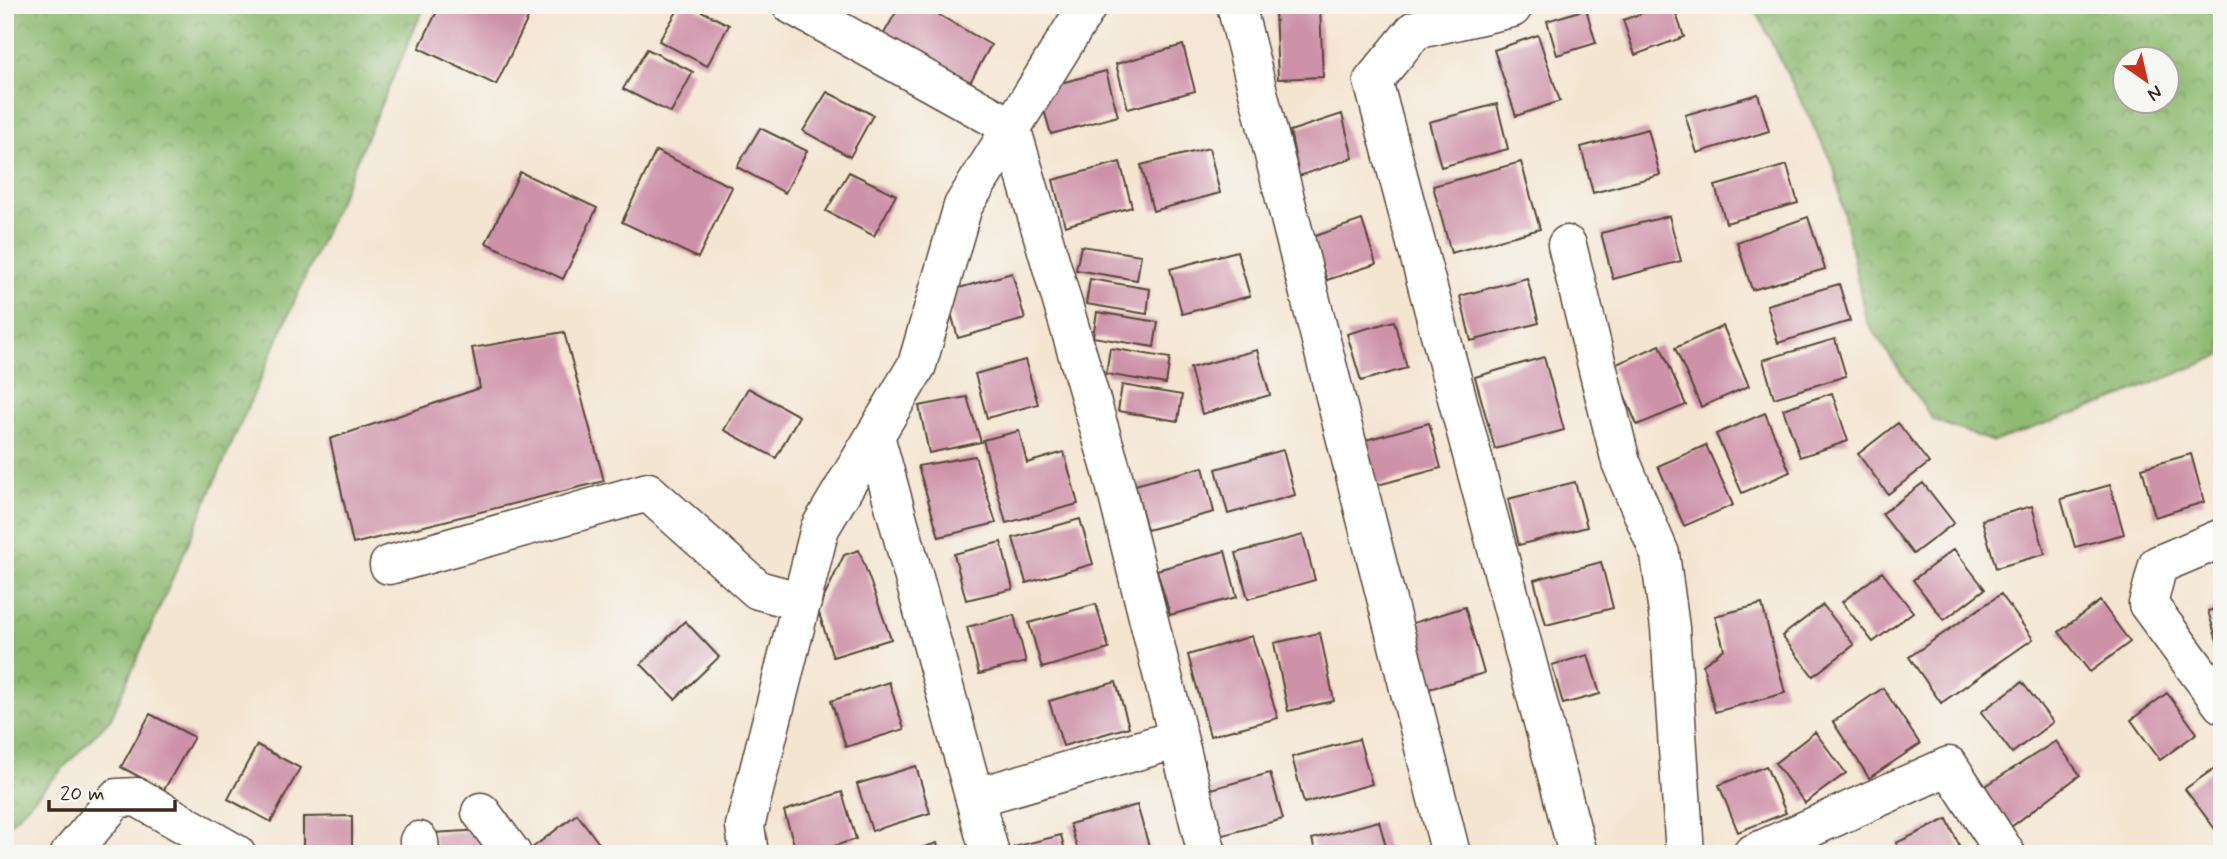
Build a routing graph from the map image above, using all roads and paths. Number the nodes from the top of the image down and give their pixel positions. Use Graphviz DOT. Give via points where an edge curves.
graph roads {
  1 [pos="792,5"];
  2 [pos="1088,5"];
  3 [pos="1236,5"];
  4 [pos="1514,5"];
  5 [pos="1011,127"];
  6 [pos="1567,245"];
  7 [pos="874,436"];
  8 [pos="2222,538"];
  9 [pos="388,565"];
  10 [pos="802,602"];
  11 [pos="2222,704"];
  12 [pos="1178,739"];
  13 [pos="977,797"];
  14 [pos="481,812"];
  15 [pos="70,854"];
  16 [pos="236,854"];
  17 [pos="512,854"];
  18 [pos="748,854"];
  19 [pos="990,854"];
  20 [pos="1207,854"];
  21 [pos="1451,854"];
  22 [pos="1578,854"];
  23 [pos="1685,854"];
  24 [pos="1752,854"];
  25 [pos="2006,854"];
  1 -- 5 [label="street"];
  2 -- 5 [label="street"];
  3 -- 21 [label="street"];
  4 -- 22 [label="street" via="1415,30 1373,80"];
  5 -- 7 [label="street" via="963,206 917,365"];
  5 -- 12 [label="street" via="1112,472"];
  6 -- 23 [label="street" via="1621,462 1660,554 1670,628"];
  7 -- 10 [label="street" via="820,528"];
  7 -- 13 [label="street"];
  8 -- 11 [label="street" via="2158,565 2148,604"];
  9 -- 10 [label="street" via="648,492 758,590"];
  10 -- 18 [label="street" via="745,826"];
  12 -- 13 [label="street"];
  12 -- 20 [label="street"];
  13 -- 19 [label="street"];
  14 -- 17 [label="street"];
  15 -- 16 [label="street" via="117,798 137,797"];
  24 -- 25 [label="street" via="1949,765"];
}
